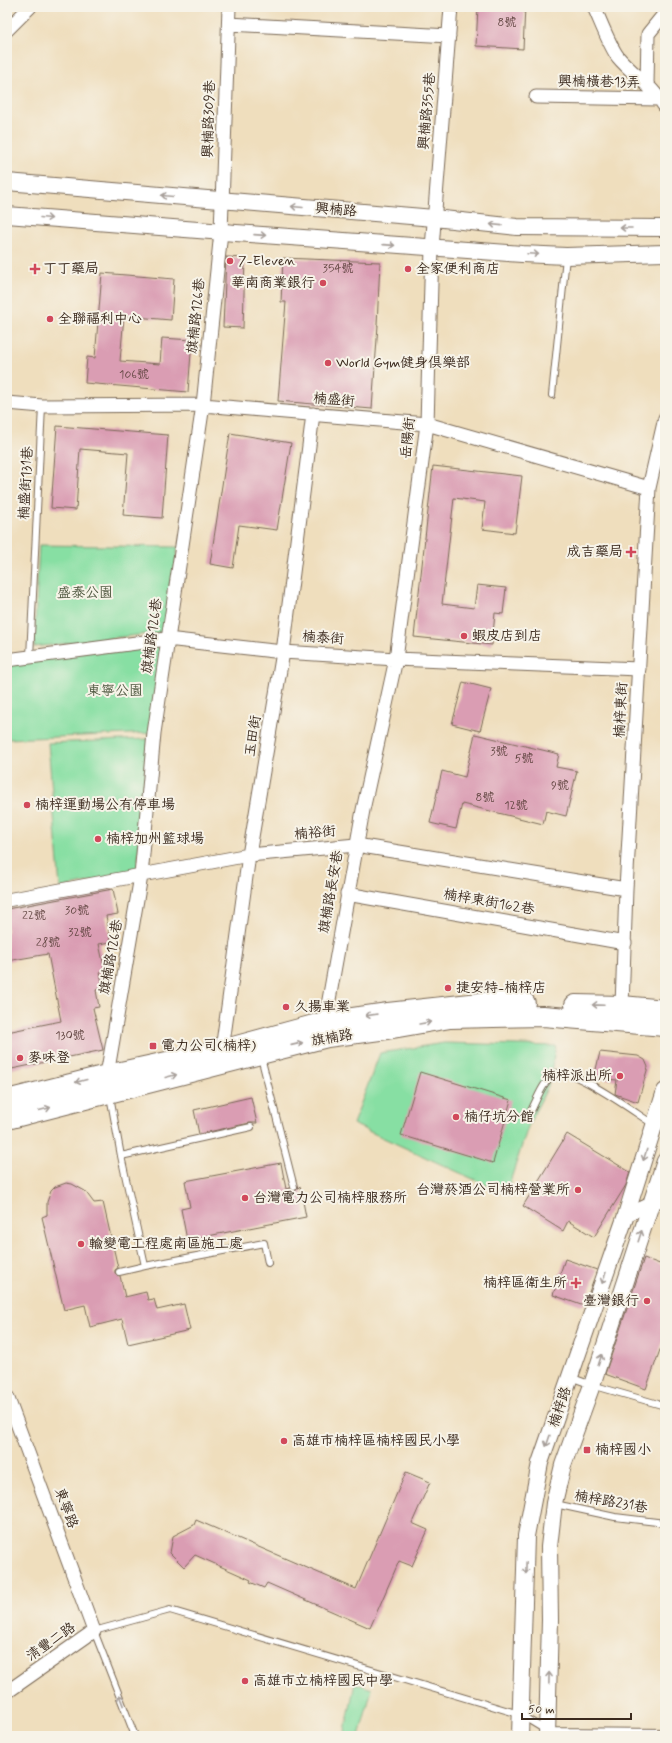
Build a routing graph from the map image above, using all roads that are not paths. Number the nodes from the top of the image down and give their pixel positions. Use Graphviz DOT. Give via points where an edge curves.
graph roads {
  1 [pos="30,7"];
  2 [pos="229,7"];
  3 [pos="451,7"];
  4 [pos="594,7"];
  5 [pos="665,13"];
  6 [pos="229,24"];
  7 [pos="7,30"];
  8 [pos="449,36"];
  9 [pos="647,84"];
  10 [pos="536,97"];
  11 [pos="663,103"];
  12 [pos="7,182"];
  13 [pos="223,201"];
  14 [pos="7,215"];
  15 [pos="434,218"];
  16 [pos="665,228"];
  17 [pos="221,232"];
  18 [pos="432,248"];
  19 [pos="665,253"];
  20 [pos="566,256"];
  21 [pos="552,396"];
  22 [pos="7,403"];
  23 [pos="203,405"];
  24 [pos="42,406"];
  25 [pos="313,414"];
  26 [pos="665,418"];
  27 [pos="427,424"];
  28 [pos="649,488"];
  29 [pos="167,639"];
  30 [pos="283,652"];
  31 [pos="30,657"];
  32 [pos="396,659"];
  33 [pos="7,660"];
  34 [pos="639,669"];
  35 [pos="356,845"];
  36 [pos="250,855"];
  37 [pos="141,876"];
  38 [pos="626,889"];
  39 [pos="347,894"];
  40 [pos="7,900"];
  41 [pos="625,943"];
  42 [pos="622,1006"];
  43 [pos="665,1010"];
  44 [pos="665,1026"];
  45 [pos="326,1030"];
  46 [pos="260,1053"];
  47 [pos="223,1056"];
  48 [pos="108,1083"];
  49 [pos="665,1091"];
  50 [pos="7,1100"];
  51 [pos="531,1111"];
  52 [pos="7,1119"];
  53 [pos="655,1125"];
  54 [pos="251,1127"];
  55 [pos="121,1156"];
  56 [pos="665,1161"];
  57 [pos="294,1187"];
  58 [pos="665,1198"];
  59 [pos="650,1205"];
  60 [pos="626,1215"];
  61 [pos="268,1263"];
  62 [pos="145,1266"];
  63 [pos="119,1272"];
  64 [pos="570,1377"];
  65 [pos="592,1385"];
  66 [pos="7,1396"];
  67 [pos="665,1406"];
  68 [pos="554,1503"];
  69 [pos="665,1523"];
  70 [pos="94,1631"];
  71 [pos="7,1692"];
  72 [pos="519,1714"];
  73 [pos="665,1732"];
  74 [pos="548,1734"];
  75 [pos="638,1734"];
  76 [pos="135,1736"];
  77 [pos="520,1736"];
  1 -- 7 [label="street"];
  2 -- 6 [label="street, 興楠路309巷"];
  3 -- 8 [label="street, 興楠路355巷"];
  4 -- 9 [label="street" via="618,57"];
  5 -- 9 [label="street" via="648,34"];
  6 -- 8 [label="street"];
  6 -- 13 [label="street, 興楠路309巷"];
  8 -- 15 [label="street, 興楠路355巷"];
  9 -- 11 [label="street"];
  10 -- 11 [label="street, 興楠橫巷13弄"];
  13 -- 12 [label="street, 興楠路, one-way"];
  15 -- 13 [label="street, 興楠路, one-way"];
  13 -- 17 [label="street, 興楠路309巷"];
  14 -- 17 [label="street, one-way"];
  16 -- 15 [label="street, 興楠路, one-way" via="517,227"];
  15 -- 18 [label="street, 岳陽街"];
  17 -- 18 [label="street, one-way"];
  17 -- 23 [label="street, 旗楠路126巷"];
  18 -- 20 [label="street, one-way"];
  18 -- 27 [label="street, 岳陽街"];
  19 -- 20 [label="street"];
  20 -- 21 [label="lane"];
  22 -- 24 [label="street, 楠盛街"];
  23 -- 24 [label="street, 楠盛街"];
  23 -- 25 [label="street, 楠盛街"];
  23 -- 29 [label="street, 旗楠路126巷"];
  24 -- 31 [label="lane, 楠盛街131巷"];
  25 -- 27 [label="street, 楠盛街"];
  25 -- 30 [label="street, 玉田街"];
  26 -- 28 [label="street, 楠梓東街"];
  27 -- 28 [label="street, 楠盛街"];
  27 -- 32 [label="street, 岳陽街"];
  28 -- 34 [label="street, 楠梓東街"];
  29 -- 30 [label="street, 楠泰街"];
  29 -- 31 [label="street, 楠泰街"];
  29 -- 37 [label="street, 旗楠路126巷" via="154,734"];
  30 -- 32 [label="street, 楠泰街"];
  30 -- 36 [label="street, 玉田街"];
  31 -- 33 [label="street, 楠泰街"];
  32 -- 34 [label="street, 楠泰街"];
  32 -- 35 [label="street, 旗楠路長安巷"];
  34 -- 38 [label="street, 楠梓東街"];
  35 -- 36 [label="street, 楠裕街"];
  35 -- 38 [label="street, 楠裕街"];
  35 -- 39 [label="street, 旗楠路長安巷"];
  36 -- 37 [label="street, 楠裕街"];
  36 -- 47 [label="street, 玉田街"];
  37 -- 40 [label="street, 楠裕街"];
  37 -- 48 [label="street, 旗楠路126巷"];
  38 -- 41 [label="street, 楠梓東街"];
  39 -- 41 [label="street, 楠梓東街162巷"];
  39 -- 45 [label="street, 旗楠路長安巷"];
  41 -- 42 [label="street, 楠梓東街"];
  42 -- 43 [label="main road, 旗楠路"];
  42 -- 45 [label="main road, 旗楠路, one-way" via="489,1002 388,1012"];
  45 -- 44 [label="main road, 旗楠路, one-way" via="387,1029 450,1018 543,1016"];
  46 -- 45 [label="main road, 旗楠路, one-way"];
  45 -- 47 [label="main road, 旗楠路"];
  46 -- 47 [label="main road, 旗楠路"];
  46 -- 57 [label="lane"];
  47 -- 48 [label="main road, 旗楠路"];
  48 -- 50 [label="main road, 旗楠路, one-way"];
  52 -- 48 [label="main road, 旗楠路, one-way"];
  48 -- 55 [label="lane"];
  49 -- 53 [label="street, 楠梓路"];
  51 -- 53 [label="lane" via="547,1082 554,1073 560,1072 585,1081"];
  53 -- 60 [label="street, 楠梓路, one-way"];
  54 -- 55 [label="lane"];
  55 -- 62 [label="lane"];
  56 -- 59 [label="street, 楠梓路"];
  58 -- 59 [label="street"];
  59 -- 60 [label="street"];
  65 -- 59 [label="street, 楠梓路, one-way"];
  60 -- 64 [label="street, 楠梓路, one-way"];
  61 -- 62 [label="lane" via="264,1243"];
  62 -- 63 [label="lane"];
  64 -- 65 [label="lane"];
  64 -- 72 [label="street, 楠梓路, one-way" via="540,1463 526,1536"];
  65 -- 67 [label="lane"];
  65 -- 68 [label="street, 楠梓路" via="563,1465"];
  66 -- 70 [label="street, 東寧路"];
  68 -- 69 [label="lane, 楠梓路231巷" via="615,1517"];
  74 -- 68 [label="street, 楠梓路, one-way" via="549,1547"];
  70 -- 71 [label="street, 清豐二路"];
  70 -- 72 [label="lane" via="170,1610"];
  76 -- 70 [label="lane, one-way"];
  72 -- 74 [label="lane"];
  72 -- 77 [label="street, 楠梓路"];
  73 -- 75 [label="lane"];
  74 -- 75 [label="lane"];
}
